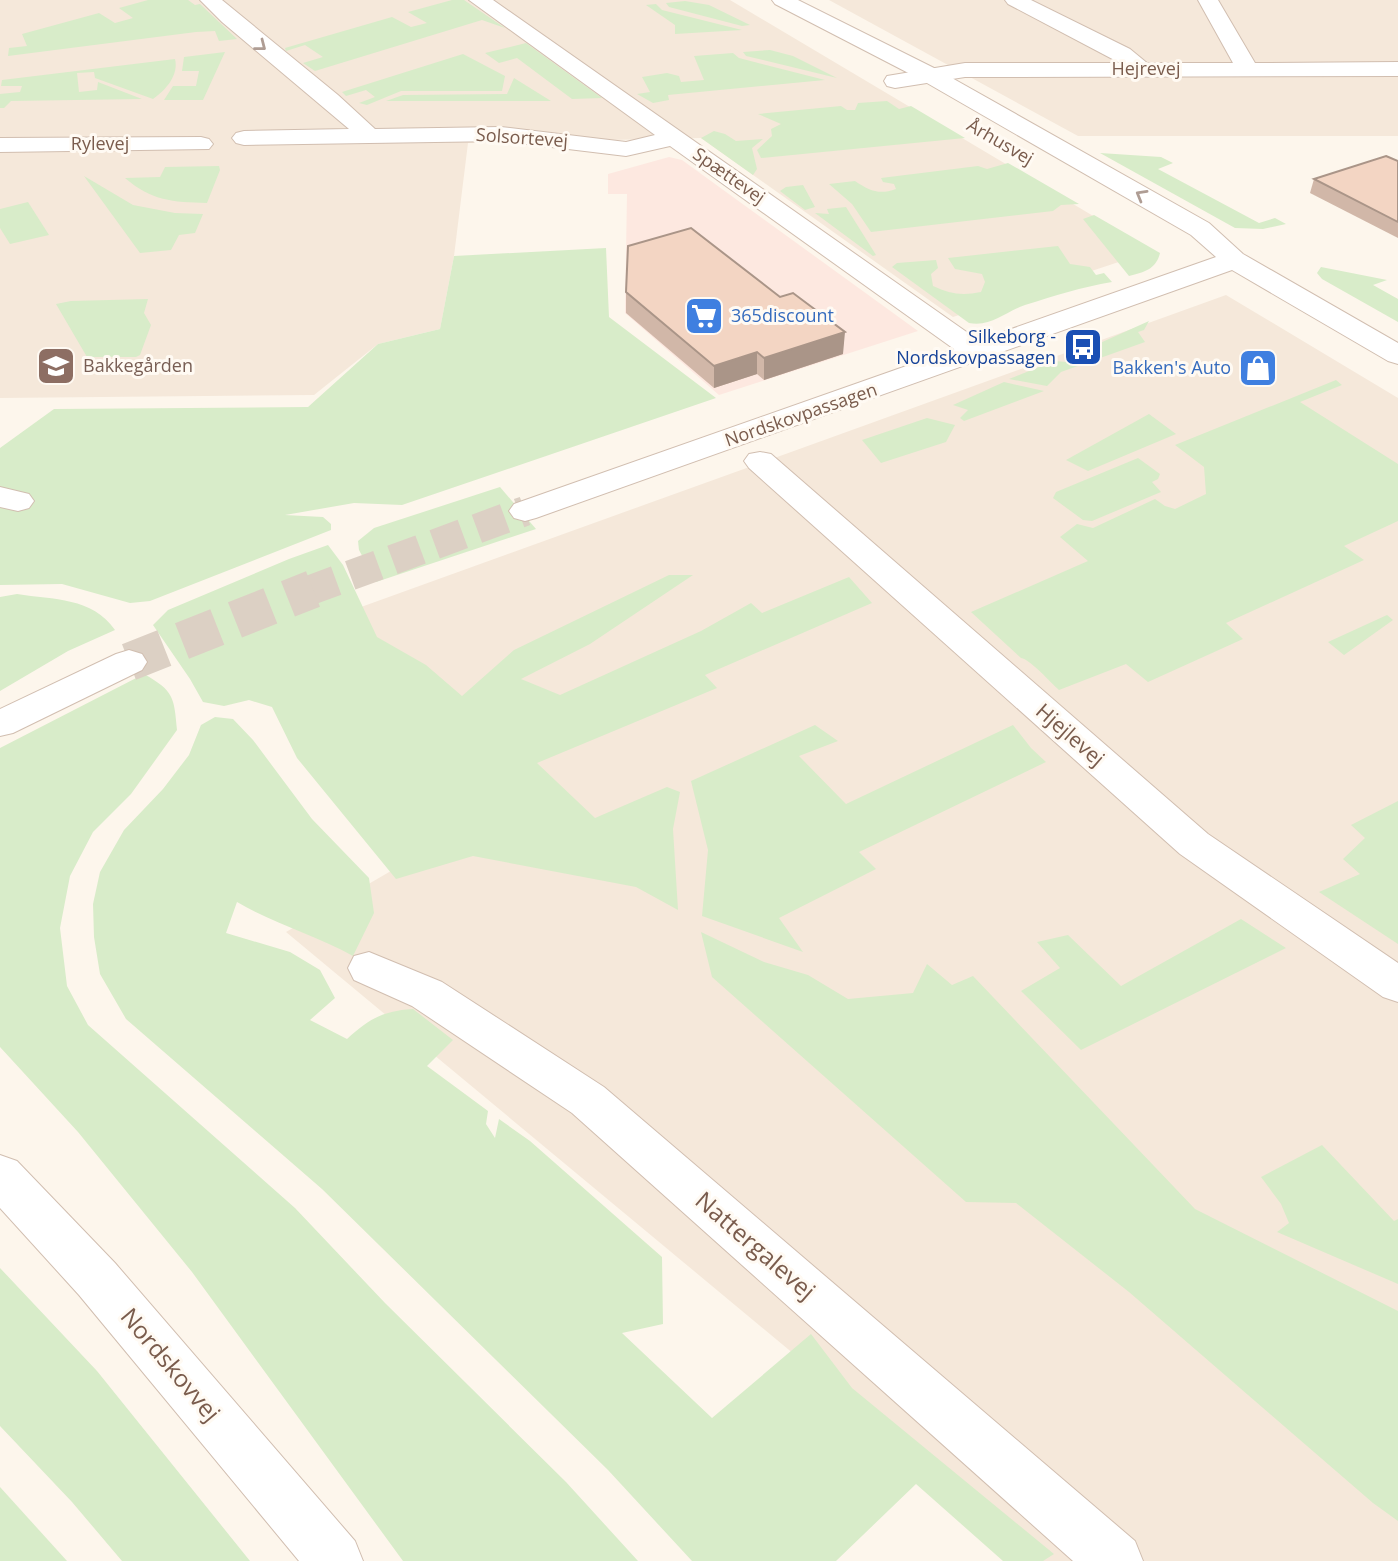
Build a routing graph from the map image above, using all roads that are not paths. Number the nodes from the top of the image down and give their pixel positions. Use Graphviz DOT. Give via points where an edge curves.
graph roads {
  1 [pos="210,0"];
  2 [pos="479,0"];
  3 [pos="780,0"];
  4 [pos="1015,0"];
  5 [pos="1208,0"];
  6 [pos="1398,68"];
  7 [pos="1141,69"];
  8 [pos="1248,69"];
  9 [pos="928,87"];
  10 [pos="368,135"];
  11 [pos="244,138"];
  12 [pos="675,138"];
  13 [pos="995,139"];
  14 [pos="201,144"];
  15 [pos="0,145"];
  16 [pos="1042,166"];
  17 [pos="1168,240"];
  18 [pos="1234,260"];
  19 [pos="978,353"];
  20 [pos="1398,355"];
  21 [pos="760,461"];
  22 [pos="525,512"];
  23 [pos="129,662"];
  24 [pos="0,724"];
  25 [pos="369,968"];
  26 [pos="1398,985"];
  27 [pos="0,1175"];
  28 [pos="335,1561"];
  29 [pos="1115,1561"];
  1 -- 10 [label="street, one-way"];
  2 -- 12 [label="street, Spættevej"];
  3 -- 9 [label="street, Århusvej"];
  3 -- 9 [label="street, Århusvej" via="895,81"];
  4 -- 7 [label="street" via="1122,54"];
  5 -- 8 [label="street"];
  6 -- 8 [label="street, Hejrevej"];
  7 -- 8 [label="street, Hejrevej"];
  7 -- 9 [label="street, Hejrevej" via="965,70"];
  18 -- 9 [label="street, Århusvej, one-way" via="1200,229"];
  10 -- 11 [label="street, Solsortevej"];
  10 -- 12 [label="street, Solsortevej" via="501,134 626,149"];
  12 -- 19 [label="street, Spættevej"];
  13 -- 16 [label="street, Århusvej"];
  14 -- 15 [label="street, Rylevej"];
  17 -- 18 [label="street, Århusvej"];
  18 -- 19 [label="street, Nordskovpassagen"];
  18 -- 20 [label="street, Århusvej"];
  19 -- 22 [label="street, Nordskovpassagen"];
  21 -- 26 [label="street, Hjejlevej" via="1194,844"];
  23 -- 24 [label="street"];
  25 -- 29 [label="street, Nattergalevej" via="427,994 588,1100"];
  27 -- 28 [label="street, Nordskovvej" via="97,1279"];
}
